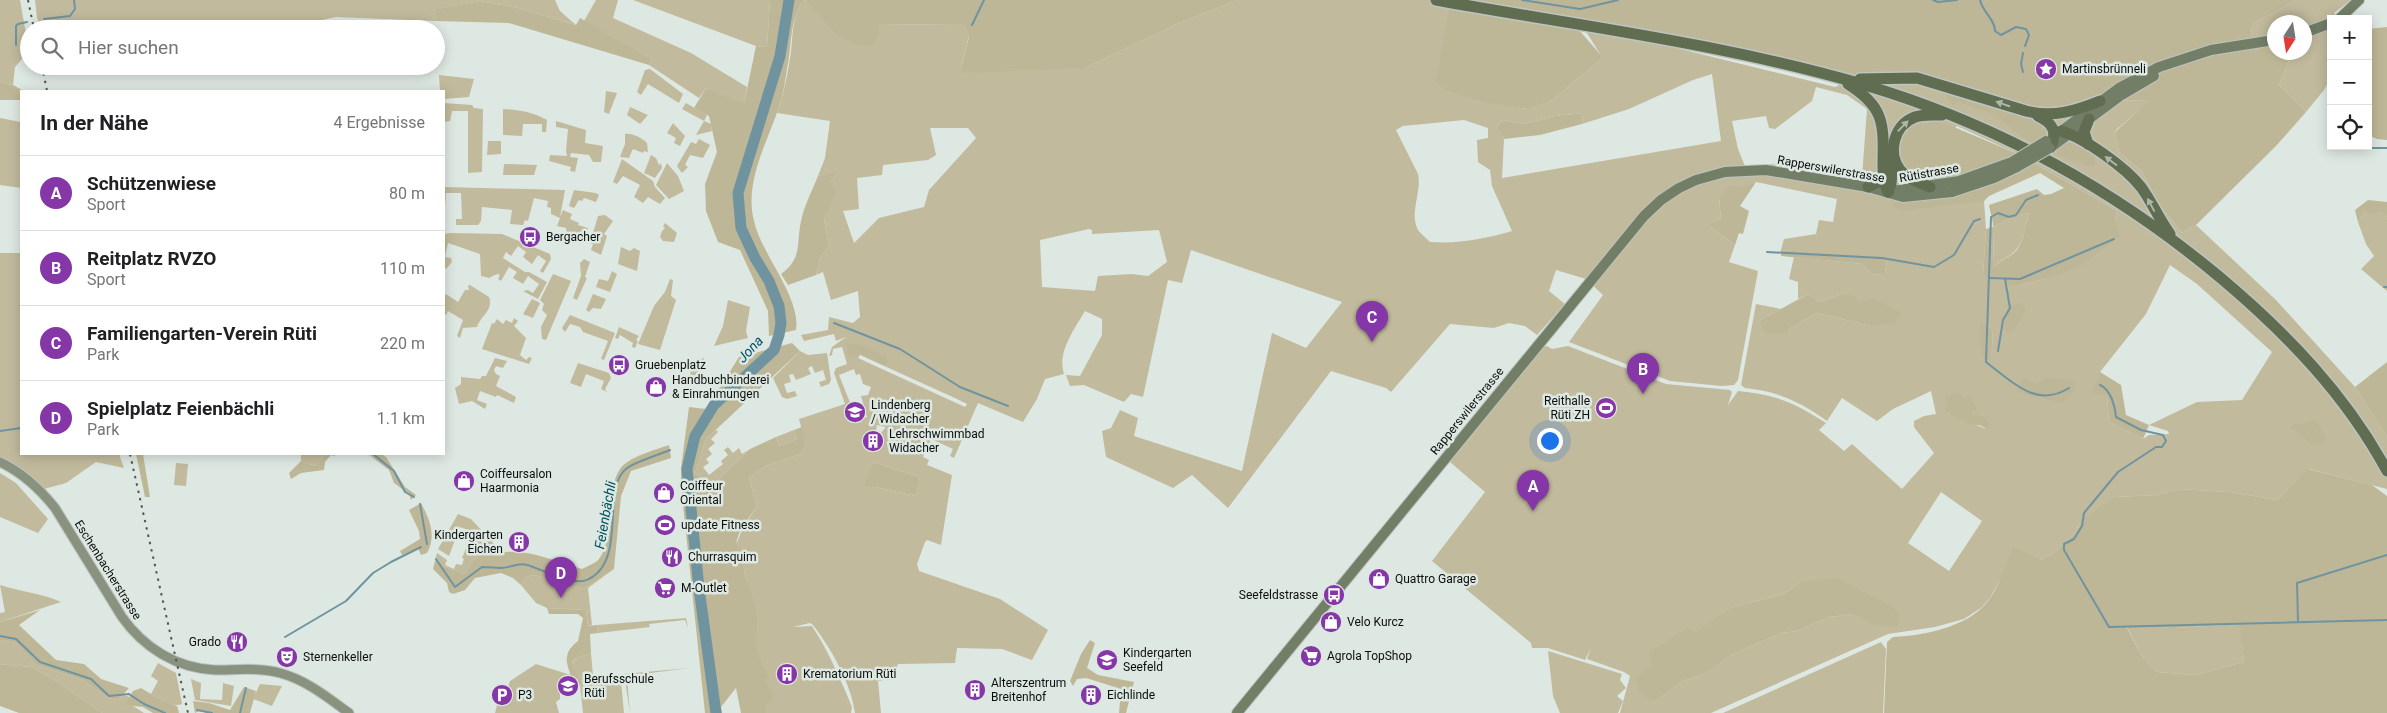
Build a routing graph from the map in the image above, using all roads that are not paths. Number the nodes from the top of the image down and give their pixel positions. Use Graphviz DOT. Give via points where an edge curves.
graph roads {
  1 [pos="1436,0"];
  2 [pos="2359,0"];
  3 [pos="2343,15"];
  4 [pos="2327,24"];
  5 [pos="2312,30"];
  6 [pos="2267,41"];
  7 [pos="2252,44"];
  8 [pos="1838,78"];
  9 [pos="2100,101"];
  10 [pos="2034,114"];
  11 [pos="1951,115"];
  12 [pos="2089,119"];
  13 [pos="2055,140"];
  14 [pos="2088,144"];
  15 [pos="1893,152"];
  16 [pos="2014,165"];
  17 [pos="1747,171"];
  18 [pos="1883,174"];
  19 [pos="1868,187"];
  20 [pos="1930,187"];
  21 [pos="1888,192"];
  22 [pos="2176,243"];
  23 [pos="0,462"];
  24 [pos="2387,471"];
  25 [pos="349,713"];
  26 [pos="1238,713"];
  1 -- 8 [label="highway" via="1706,47"];
  2 -- 3 [label="main road"];
  4 -- 5 [label="main road"];
  6 -- 7 [label="main road, Rütistrasse"];
  7 -- 9 [label="main road, Rütistrasse" via="2239,44 2177,60 2138,77"];
  7 -- 12 [label="main road, Rütistrasse" via="2180,65 2151,78"];
  10 -- 8 [label="highway, one-way" via="1917,78"];
  8 -- 11 [label="highway"];
  8 -- 18 [label="highway" via="1868,98 1879,114 1884,135"];
  9 -- 10 [label="highway" via="2060,114"];
  9 -- 13 [label="main road, Rütistrasse"];
  10 -- 13 [label="highway" via="2051,124"];
  15 -- 11 [label="highway, one-way" via="1896,136 1907,121 1924,115"];
  11 -- 22 [label="highway" via="2069,171"];
  12 -- 13 [label="main road, Rütistrasse"];
  12 -- 14 [label="highway" via="2084,132"];
  13 -- 14 [label="highway"];
  13 -- 16 [label="main road, Rütistrasse, bridge"];
  22 -- 14 [label="highway, one-way" via="2139,185"];
  15 -- 20 [label="highway" via="1900,170 1907,177"];
  15 -- 21 [label="highway"];
  16 -- 20 [label="main road, Rütistrasse"];
  16 -- 21 [label="main road, Rütistrasse" via="1981,183 1940,194 1903,197"];
  17 -- 19 [label="main road, Rapperswilerstrasse" via="1758,168"];
  17 -- 21 [label="main road, Rapperswilerstrasse" via="1834,189"];
  17 -- 26 [label="main road, Rapperswilerstrasse" via="1725,172 1696,180 1647,212"];
  18 -- 19 [label="highway"];
  18 -- 21 [label="highway"];
  19 -- 21 [label="main road, Rapperswilerstrasse"];
  20 -- 21 [label="main road, Rütistrasse"];
  22 -- 24 [label="highway" via="2298,348 2346,407"];
  23 -- 25 [label="main road, Eschenbacherstrasse" via="45,495 122,617 151,648 174,661 196,668 270,671 307,683"];
}
